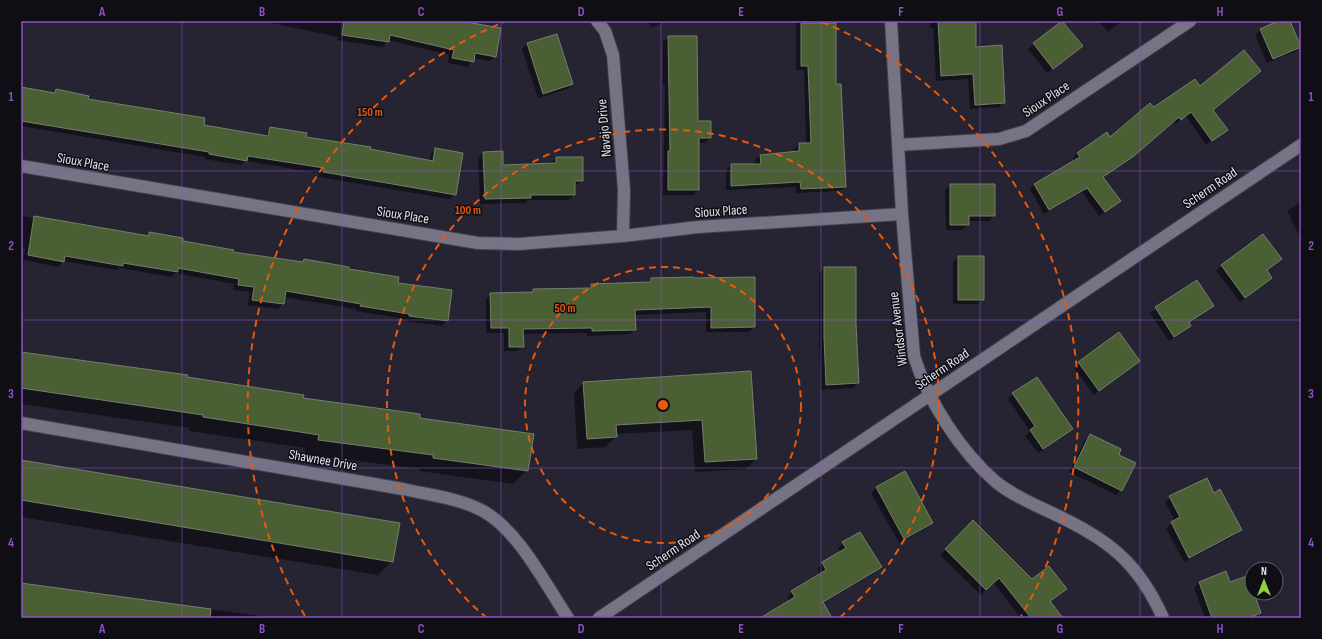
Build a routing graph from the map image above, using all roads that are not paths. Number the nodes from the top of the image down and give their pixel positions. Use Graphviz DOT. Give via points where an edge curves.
graph roads {
  1 [pos="597,21"];
  2 [pos="891,21"];
  3 [pos="1190,21"];
  4 [pos="898,145"];
  5 [pos="1301,145"];
  6 [pos="21,166"];
  7 [pos="902,214"];
  8 [pos="623,236"];
  9 [pos="931,395"];
  10 [pos="21,423"];
  11 [pos="568,618"];
  12 [pos="599,618"];
  13 [pos="1164,618"];
  1 -- 8 [label="street, Navajo Drive" via="605,31 613,55 624,190"];
  2 -- 4 [label="street, Windsor Avenue"];
  3 -- 4 [label="street, Sioux Place" via="1026,131 999,139"];
  4 -- 7 [label="street, Windsor Avenue"];
  5 -- 9 [label="street, Scherm Road"];
  6 -- 8 [label="street, Sioux Place" via="478,243 519,244"];
  7 -- 8 [label="street, Sioux Place" via="698,227"];
  7 -- 9 [label="street, Windsor Avenue" via="914,356 920,375"];
  9 -- 12 [label="street, Scherm Road"];
  9 -- 13 [label="street, Windsor Avenue" via="959,444 996,482 1109,544 1136,571"];
  10 -- 11 [label="street, Shawnee Drive" via="403,489 460,502 482,511 501,524 517,541"];
}
